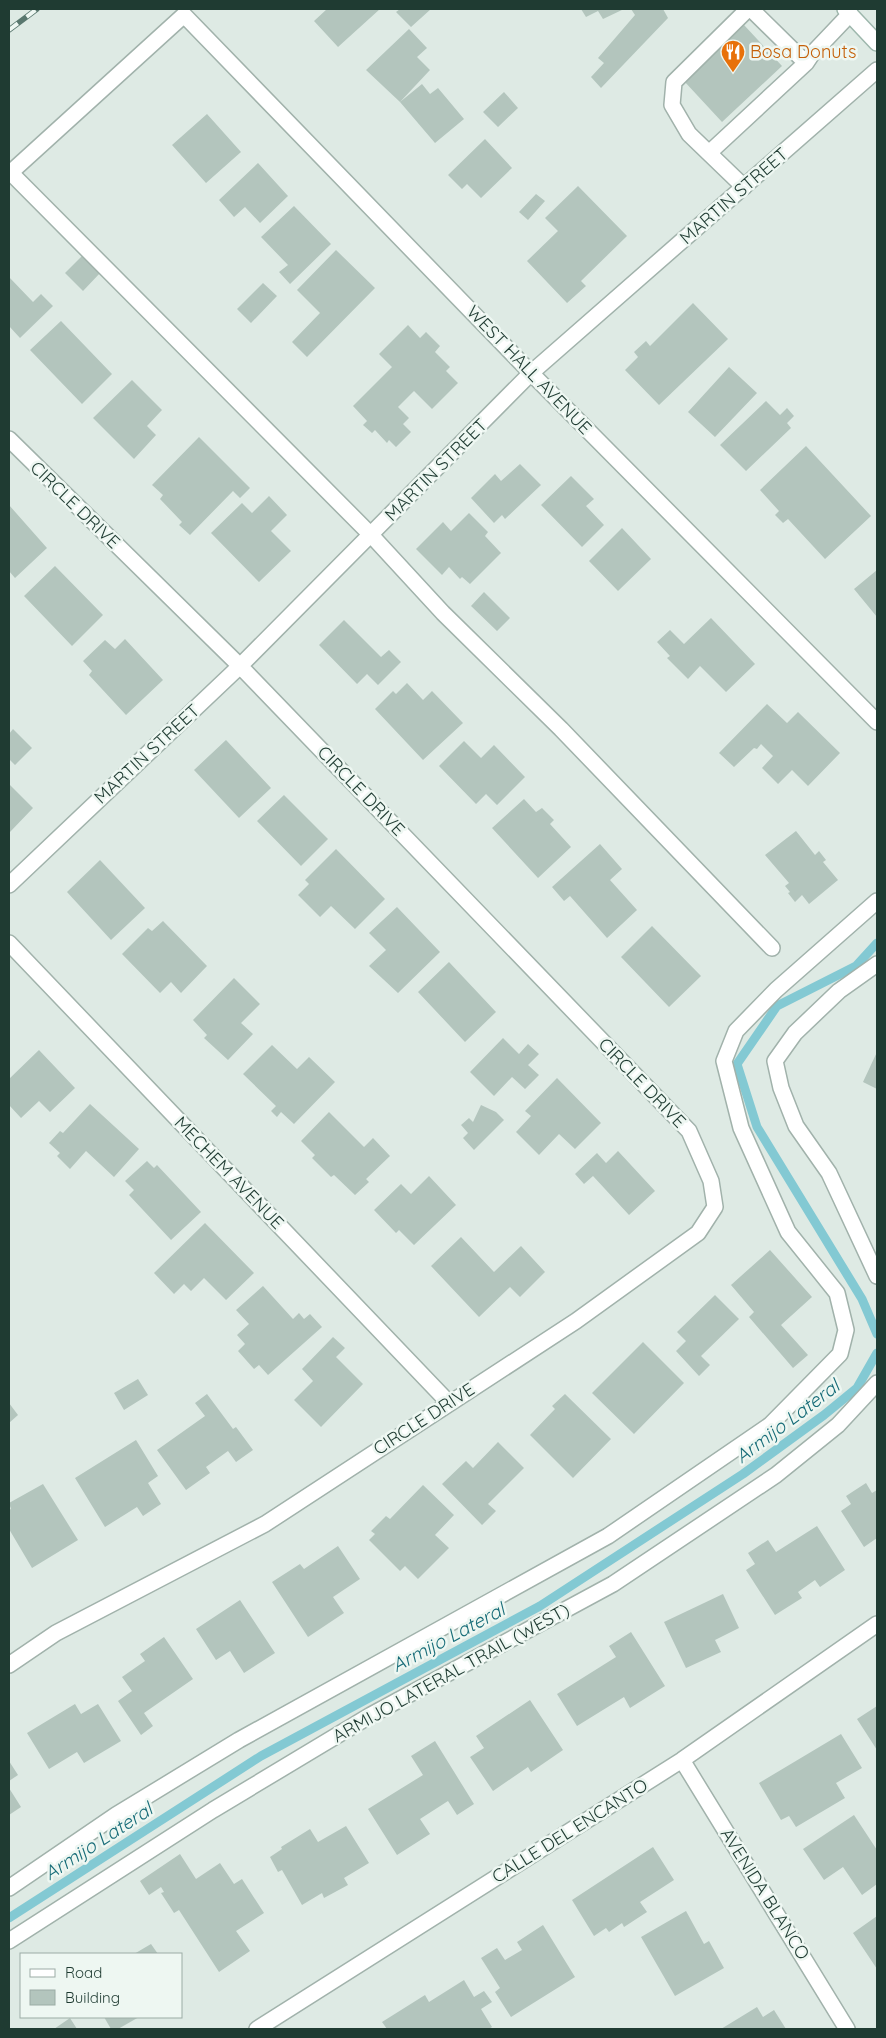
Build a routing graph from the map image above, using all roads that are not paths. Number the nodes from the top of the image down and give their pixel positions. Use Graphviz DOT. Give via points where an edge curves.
graph roads {
  1 [pos="750,9"];
  2 [pos="847,11"];
  3 [pos="877,43"];
  4 [pos="806,64"];
  5 [pos="877,70"];
  6 [pos="709,153"];
  7 [pos="10,173"];
  8 [pos="744,187"];
  9 [pos="531,373"];
  10 [pos="9,439"];
  11 [pos="372,536"];
  12 [pos="240,666"];
  13 [pos="877,722"];
  14 [pos="9,885"];
  15 [pos="877,901"];
  16 [pos="9,943"];
  17 [pos="772,948"];
  18 [pos="877,964"];
  19 [pos="877,1276"];
  20 [pos="877,1383"];
  21 [pos="449,1403"];
  22 [pos="877,1624"];
  23 [pos="9,1664"];
  24 [pos="682,1760"];
  25 [pos="9,1888"];
  26 [pos="9,1940"];
  27 [pos="257,2029"];
  28 [pos="847,2029"];
  1 -- 4 [label="street"];
  1 -- 6 [label="street" via="674,82 672,105 689,134"];
  2 -- 3 [label="street"];
  2 -- 4 [label="street"];
  4 -- 6 [label="street"];
  5 -- 8 [label="street, MARTIN STREET"];
  6 -- 8 [label="street"];
  7 -- 9 [label="street, WEST HALL AVENUE" via="184,15"];
  7 -- 11 [label="street"];
  8 -- 9 [label="street, MARTIN STREET"];
  9 -- 11 [label="street, MARTIN STREET"];
  9 -- 13 [label="street, WEST HALL AVENUE"];
  10 -- 12 [label="street, CIRCLE DRIVE"];
  11 -- 12 [label="street, MARTIN STREET"];
  11 -- 17 [label="street" via="443,613 561,729"];
  12 -- 14 [label="street, MARTIN STREET"];
  12 -- 21 [label="street, CIRCLE DRIVE" via="688,1131 711,1181 715,1207 698,1233 576,1321"];
  15 -- 25 [label="street" via="776,990 736,1031 724,1062 741,1128 788,1232 837,1293 846,1330 840,1354 770,1425 608,1536 239,1740 116,1815"];
  16 -- 21 [label="street, MECHEM AVENUE"];
  18 -- 19 [label="street" via="795,1033 775,1061 781,1088 796,1126 829,1173"];
  20 -- 26 [label="street, ARMIJO LATERAL TRAIL (WEST)" via="838,1425 776,1475 612,1584 372,1715 213,1810"];
  21 -- 23 [label="street, CIRCLE DRIVE" via="264,1524 56,1633"];
  22 -- 24 [label="street, CALLE DEL ENCANTO"];
  24 -- 27 [label="street, CALLE DEL ENCANTO"];
  24 -- 28 [label="street, AVENIDA BLANCO"];
}
